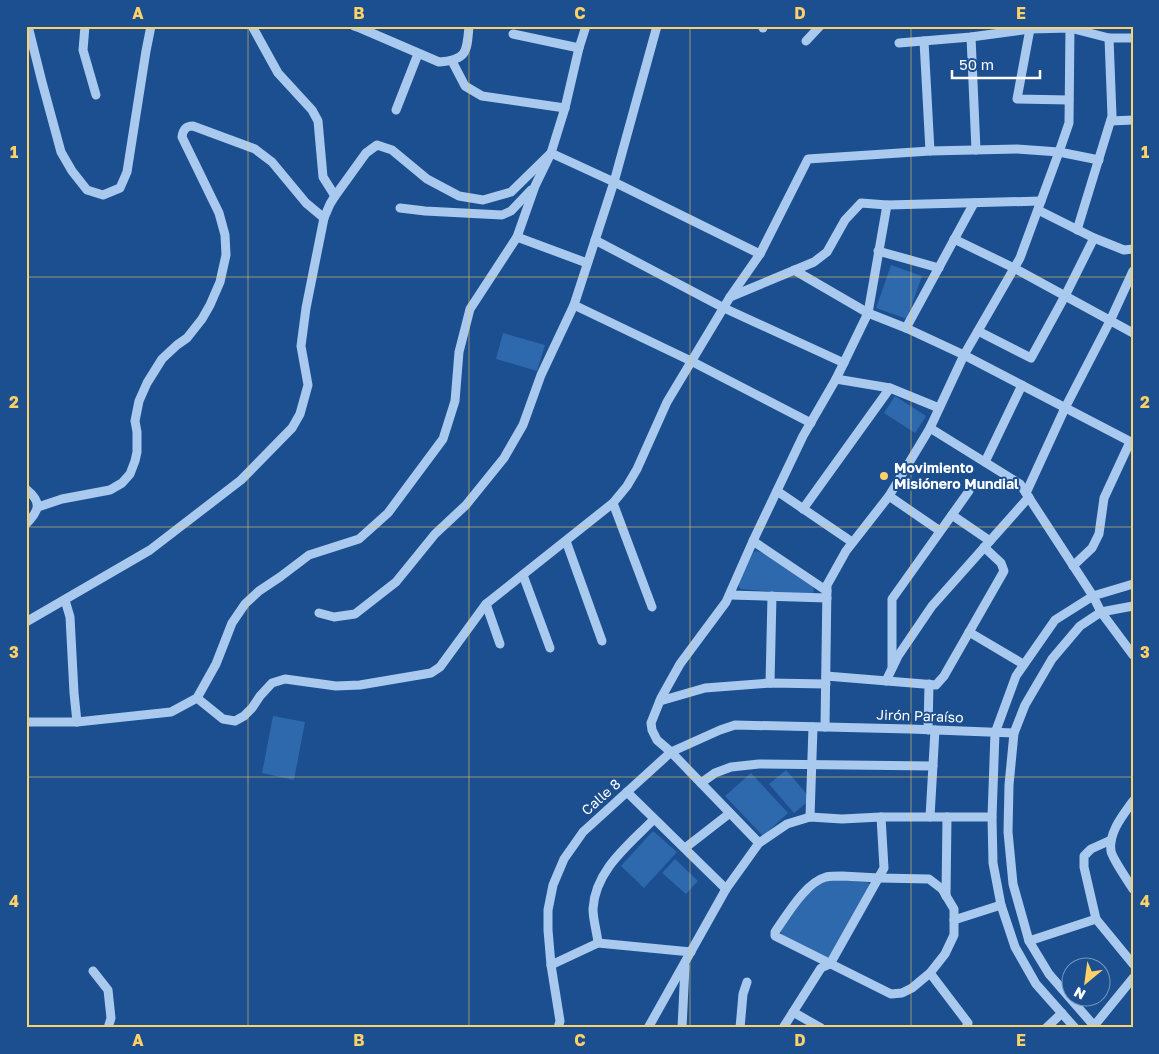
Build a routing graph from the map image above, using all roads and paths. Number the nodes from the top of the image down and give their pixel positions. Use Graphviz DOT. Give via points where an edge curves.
graph roads {
  1 [pos="28,26"];
  2 [pos="151,26"];
  3 [pos="252,26"];
  4 [pos="469,26"];
  5 [pos="586,26"];
  6 [pos="657,26"];
  7 [pos="820,26"];
  8 [pos="84,27"];
  9 [pos="358,27"];
  10 [pos="1070,27"];
  11 [pos="1030,29"];
  12 [pos="513,34"];
  13 [pos="971,37"];
  14 [pos="1109,38"];
  15 [pos="1133,38"];
  16 [pos="924,41"];
  17 [pos="806,42"];
  18 [pos="899,43"];
  19 [pos="579,48"];
  20 [pos="418,54"];
  21 [pos="452,61"];
  22 [pos="96,95"];
  23 [pos="1069,100"];
  24 [pos="565,108"];
  25 [pos="396,110"];
  26 [pos="1133,120"];
  27 [pos="1111,121"];
  28 [pos="976,150"];
  29 [pos="930,151"];
  30 [pos="1059,152"];
  31 [pos="551,153"];
  32 [pos="1099,160"];
  33 [pos="614,182"];
  34 [pos="535,186"];
  35 [pos="335,196"];
  36 [pos="974,203"];
  37 [pos="887,205"];
  38 [pos="1039,205"];
  39 [pos="400,208"];
  40 [pos="324,218"];
  41 [pos="1077,230"];
  42 [pos="517,238"];
  43 [pos="954,238"];
  44 [pos="1094,238"];
  45 [pos="595,240"];
  46 [pos="1133,249"];
  47 [pos="878,251"];
  48 [pos="760,254"];
  49 [pos="587,263"];
  50 [pos="938,268"];
  51 [pos="1014,268"];
  52 [pos="794,270"];
  53 [pos="1133,270"];
  54 [pos="1065,296"];
  55 [pos="730,297"];
  56 [pos="574,305"];
  57 [pos="724,308"];
  58 [pos="868,313"];
  59 [pos="1110,321"];
  60 [pos="906,328"];
  61 [pos="978,331"];
  62 [pos="1133,333"];
  63 [pos="964,355"];
  64 [pos="691,361"];
  65 [pos="844,363"];
  66 [pos="836,379"];
  67 [pos="1022,385"];
  68 [pos="890,388"];
  69 [pos="939,408"];
  70 [pos="1065,408"];
  71 [pos="811,422"];
  72 [pos="930,428"];
  73 [pos="1131,442"];
  74 [pos="985,462"];
  75 [pos="26,489"];
  76 [pos="777,491"];
  77 [pos="969,491"];
  78 [pos="1028,495"];
  79 [pos="889,496"];
  80 [pos="613,503"];
  81 [pos="38,507"];
  82 [pos="803,509"];
  83 [pos="952,515"];
  84 [pos="26,524"];
  85 [pos="940,531"];
  86 [pos="566,540"];
  87 [pos="754,541"];
  88 [pos="852,542"];
  89 [pos="987,544"];
  90 [pos="1073,566"];
  91 [pos="523,575"];
  92 [pos="1133,584"];
  93 [pos="730,595"];
  94 [pos="827,595"];
  95 [pos="772,596"];
  96 [pos="1093,596"];
  97 [pos="65,600"];
  98 [pos="486,604"];
  99 [pos="1133,606"];
  100 [pos="652,607"];
  101 [pos="1101,612"];
  102 [pos="318,613"];
  103 [pos="26,622"];
  104 [pos="969,632"];
  105 [pos="602,641"];
  106 [pos="500,644"];
  107 [pos="550,648"];
  108 [pos="1133,655"];
  109 [pos="1023,664"];
  110 [pos="892,669"];
  111 [pos="826,680"];
  112 [pos="886,681"];
  113 [pos="770,683"];
  114 [pos="929,684"];
  115 [pos="197,698"];
  116 [pos="660,701"];
  117 [pos="26,722"];
  118 [pos="77,722"];
  119 [pos="813,727"];
  120 [pos="825,727"];
  121 [pos="932,730"];
  122 [pos="995,733"];
  123 [pos="1014,733"];
  124 [pos="671,752"];
  125 [pos="812,765"];
  126 [pos="933,766"];
  127 [pos="701,783"];
  128 [pos="627,792"];
  129 [pos="1133,801"];
  130 [pos="730,812"];
  131 [pos="810,817"];
  132 [pos="881,817"];
  133 [pos="930,817"];
  134 [pos="947,817"];
  135 [pos="992,818"];
  136 [pos="654,819"];
  137 [pos="1111,840"];
  138 [pos="759,843"];
  139 [pos="684,848"];
  140 [pos="879,878"];
  141 [pos="726,889"];
  142 [pos="1133,889"];
  143 [pos="946,896"];
  144 [pos="1001,905"];
  145 [pos="1096,919"];
  146 [pos="954,920"];
  147 [pos="1028,941"];
  148 [pos="598,943"];
  149 [pos="691,952"];
  150 [pos="685,962"];
  151 [pos="830,964"];
  152 [pos="1133,964"];
  153 [pos="551,965"];
  154 [pos="93,971"];
  155 [pos="930,973"];
  156 [pos="1133,978"];
  157 [pos="747,982"];
  158 [pos="793,1012"];
  159 [pos="1062,1013"];
  160 [pos="967,1027"];
  161 [pos="1095,1027"];
  162 [pos="108,1028"];
  163 [pos="558,1028"];
  164 [pos="648,1028"];
  165 [pos="682,1028"];
  166 [pos="740,1028"];
  167 [pos="783,1028"];
  168 [pos="822,1028"];
  169 [pos="1046,1028"];
  170 [pos="1074,1028"];
  1 -- 2 [label="street" via="61,152 87,190 103,195 120,188 127,172"];
  3 -- 35 [label="street" via="278,73 318,121 322,177"];
  4 -- 21 [label="street" via="464,55"];
  5 -- 19 [label="street"];
  6 -- 33 [label="street"];
  7 -- 17 [label="street"];
  8 -- 22 [label="street" via="83,50"];
  9 -- 20 [label="street"];
  10 -- 11 [label="street"];
  10 -- 14 [label="street"];
  10 -- 23 [label="street"];
  11 -- 13 [label="street"];
  11 -- 23 [label="street" via="1017,99"];
  12 -- 19 [label="street"];
  13 -- 16 [label="street"];
  13 -- 28 [label="street"];
  14 -- 15 [label="street"];
  14 -- 27 [label="street"];
  16 -- 18 [label="street"];
  16 -- 29 [label="street"];
  19 -- 24 [label="street"];
  20 -- 21 [label="street" via="439,62"];
  20 -- 25 [label="street"];
  21 -- 24 [label="street" via="465,86 482,96"];
  23 -- 30 [label="street" via="1069,122"];
  24 -- 31 [label="street"];
  26 -- 27 [label="street"];
  27 -- 32 [label="street"];
  28 -- 29 [label="street"];
  28 -- 30 [label="street"];
  29 -- 48 [label="street" via="808,159"];
  30 -- 32 [label="street"];
  30 -- 38 [label="street"];
  31 -- 33 [label="street"];
  31 -- 34 [label="street"];
  31 -- 35 [label="street" via="511,192 483,200 459,196 428,179 392,150 377,145 366,153"];
  32 -- 41 [label="street"];
  33 -- 45 [label="street"];
  33 -- 48 [label="street"];
  34 -- 39 [label="street" via="511,211 502,215"];
  34 -- 42 [label="street"];
  35 -- 40 [label="street"];
  36 -- 37 [label="street"];
  36 -- 38 [label="street"];
  36 -- 43 [label="street"];
  37 -- 47 [label="street"];
  37 -- 52 [label="street" via="861,203 845,220 827,252 814,262"];
  38 -- 41 [label="street"];
  38 -- 51 [label="street"];
  40 -- 81 [label="street" via="306,203 272,162 255,149 194,126 185,128 182,137 219,213 225,235 226,255 220,282 202,319 162,359 147,383 135,421 137,452 130,474 110,490"];
  40 -- 97 [label="street" via="301,346 308,385 300,414 292,428 241,480 150,550"];
  41 -- 44 [label="street"];
  42 -- 49 [label="street"];
  42 -- 115 [label="street" via="470,309 459,352 455,401 443,439 388,513 359,539 309,555 245,604"];
  43 -- 50 [label="street"];
  43 -- 51 [label="street"];
  44 -- 46 [label="street" via="1124,250"];
  44 -- 54 [label="street"];
  45 -- 49 [label="street"];
  45 -- 57 [label="street"];
  47 -- 50 [label="street"];
  47 -- 58 [label="street"];
  48 -- 55 [label="street"];
  49 -- 56 [label="street"];
  50 -- 60 [label="street"];
  51 -- 54 [label="street"];
  51 -- 61 [label="street"];
  52 -- 55 [label="street"];
  52 -- 58 [label="street"];
  53 -- 59 [label="street"];
  54 -- 59 [label="street"];
  54 -- 61 [label="street" via="1031,358"];
  55 -- 57 [label="street"];
  56 -- 64 [label="street"];
  56 -- 102 [label="street" via="541,375 523,425 504,458 466,505 435,534 396,582 355,614 334,617"];
  57 -- 64 [label="street"];
  57 -- 65 [label="street"];
  58 -- 60 [label="street"];
  58 -- 65 [label="street"];
  59 -- 62 [label="street"];
  59 -- 70 [label="street"];
  60 -- 63 [label="street"];
  61 -- 63 [label="street"];
  63 -- 67 [label="street"];
  63 -- 69 [label="street"];
  64 -- 71 [label="street"];
  64 -- 80 [label="street" via="667,402 637,469"];
  65 -- 66 [label="street"];
  66 -- 68 [label="street"];
  66 -- 71 [label="street"];
  67 -- 70 [label="street"];
  67 -- 74 [label="street"];
  68 -- 69 [label="street"];
  68 -- 82 [label="street"];
  69 -- 72 [label="street"];
  70 -- 73 [label="street"];
  70 -- 78 [label="street"];
  71 -- 76 [label="street"];
  72 -- 74 [label="street"];
  72 -- 79 [label="street"];
  73 -- 90 [label="street" via="1104,498 1099,534 1092,548"];
  74 -- 78 [label="street" via="1020,484"];
  75 -- 81 [label="street" via="35,497"];
  76 -- 82 [label="street"];
  76 -- 87 [label="street"];
  77 -- 83 [label="street"];
  78 -- 89 [label="street"];
  78 -- 90 [label="street"];
  79 -- 85 [label="street"];
  79 -- 88 [label="street"];
  80 -- 86 [label="street"];
  80 -- 100 [label="street"];
  81 -- 84 [label="street"];
  82 -- 88 [label="street"];
  83 -- 85 [label="street"];
  83 -- 89 [label="street"];
  85 -- 110 [label="street" via="892,599"];
  86 -- 91 [label="street"];
  86 -- 105 [label="street"];
  87 -- 93 [label="street"];
  87 -- 94 [label="street"];
  88 -- 94 [label="street" via="827,584"];
  89 -- 104 [label="street" via="1004,571"];
  89 -- 110 [label="street" via="932,606"];
  90 -- 96 [label="street"];
  91 -- 98 [label="street"];
  91 -- 107 [label="street"];
  92 -- 96 [label="street"];
  93 -- 95 [label="street"];
  93 -- 116 [label="street" via="680,664"];
  94 -- 95 [label="street"];
  94 -- 111 [label="street"];
  95 -- 113 [label="street"];
  96 -- 101 [label="street"];
  96 -- 109 [label="street" via="1055,620"];
  97 -- 103 [label="street"];
  97 -- 118 [label="street" via="70,617"];
  98 -- 106 [label="street"];
  98 -- 115 [label="street" via="440,667 431,673 336,686 285,679 272,683 252,708 235,721 223,719"];
  99 -- 101 [label="street"];
  101 -- 108 [label="street"];
  101 -- 123 [label="street" via="1080,626 1052,659 1025,705"];
  104 -- 109 [label="street"];
  104 -- 114 [label="street" via="944,676 936,685"];
  109 -- 122 [label="street"];
  110 -- 112 [label="street"];
  111 -- 112 [label="street"];
  111 -- 113 [label="street"];
  111 -- 120 [label="street"];
  112 -- 114 [label="street"];
  113 -- 116 [label="street" via="705,688"];
  114 -- 121 [label="street"];
  115 -- 118 [label="street" via="171,712"];
  116 -- 124 [label="street" via="651,723 652,730 657,740"];
  117 -- 118 [label="street"];
  119 -- 120 [label="street, Calle 8"];
  119 -- 124 [label="street, Calle 8" via="735,725"];
  119 -- 125 [label="street"];
  120 -- 121 [label="street, Jirón Paraíso"];
  121 -- 122 [label="street, Jirón Paraíso"];
  121 -- 126 [label="street"];
  122 -- 123 [label="street, Jirón Paraíso"];
  122 -- 135 [label="street"];
  123 -- 147 [label="street" via="1008,832 1013,884"];
  124 -- 127 [label="street"];
  124 -- 128 [label="street, Calle 8"];
  125 -- 126 [label="street"];
  125 -- 127 [label="street" via="731,767 714,773"];
  125 -- 131 [label="street"];
  126 -- 133 [label="street"];
  127 -- 130 [label="street"];
  128 -- 136 [label="street"];
  128 -- 153 [label="street, Calle 8" via="583,832 564,859 548,910"];
  129 -- 137 [label="street"];
  130 -- 138 [label="street"];
  130 -- 139 [label="street"];
  131 -- 132 [label="street"];
  131 -- 138 [label="street" via="787,824"];
  132 -- 133 [label="street"];
  132 -- 140 [label="street" via="884,868"];
  133 -- 134 [label="street"];
  134 -- 135 [label="street"];
  134 -- 143 [label="street"];
  135 -- 144 [label="street" via="993,863"];
  136 -- 139 [label="street"];
  136 -- 148 [label="street" via="609,866 596,888 593,910"];
  137 -- 142 [label="street" via="1111,853"];
  137 -- 145 [label="street" via="1084,856"];
  138 -- 141 [label="street"];
  139 -- 141 [label="street"];
  140 -- 143 [label="street" via="929,879"];
  140 -- 151 [label="street"];
  140 -- 151 [label="street" via="825,877 809,887 776,932 775,936 781,940"];
  141 -- 149 [label="street"];
  143 -- 146 [label="street" via="954,909"];
  144 -- 146 [label="street"];
  144 -- 159 [label="street" via="1023,962 1036,984"];
  145 -- 147 [label="street"];
  145 -- 152 [label="street"];
  146 -- 155 [label="street" via="954,935 945,954"];
  147 -- 161 [label="street" via="1049,974"];
  148 -- 149 [label="street"];
  148 -- 153 [label="street"];
  149 -- 150 [label="street"];
  150 -- 164 [label="street"];
  150 -- 165 [label="street"];
  151 -- 155 [label="street" via="890,994 912,988"];
  151 -- 158 [label="street" via="821,968"];
  153 -- 163 [label="street, Calle 8" via="560,1022"];
  154 -- 162 [label="street" via="108,990 111,1018"];
  155 -- 160 [label="street" via="968,1023"];
  156 -- 161 [label="street"];
  157 -- 166 [label="street"];
  158 -- 167 [label="street"];
  158 -- 168 [label="street"];
  159 -- 169 [label="street"];
  159 -- 170 [label="street"];
}
